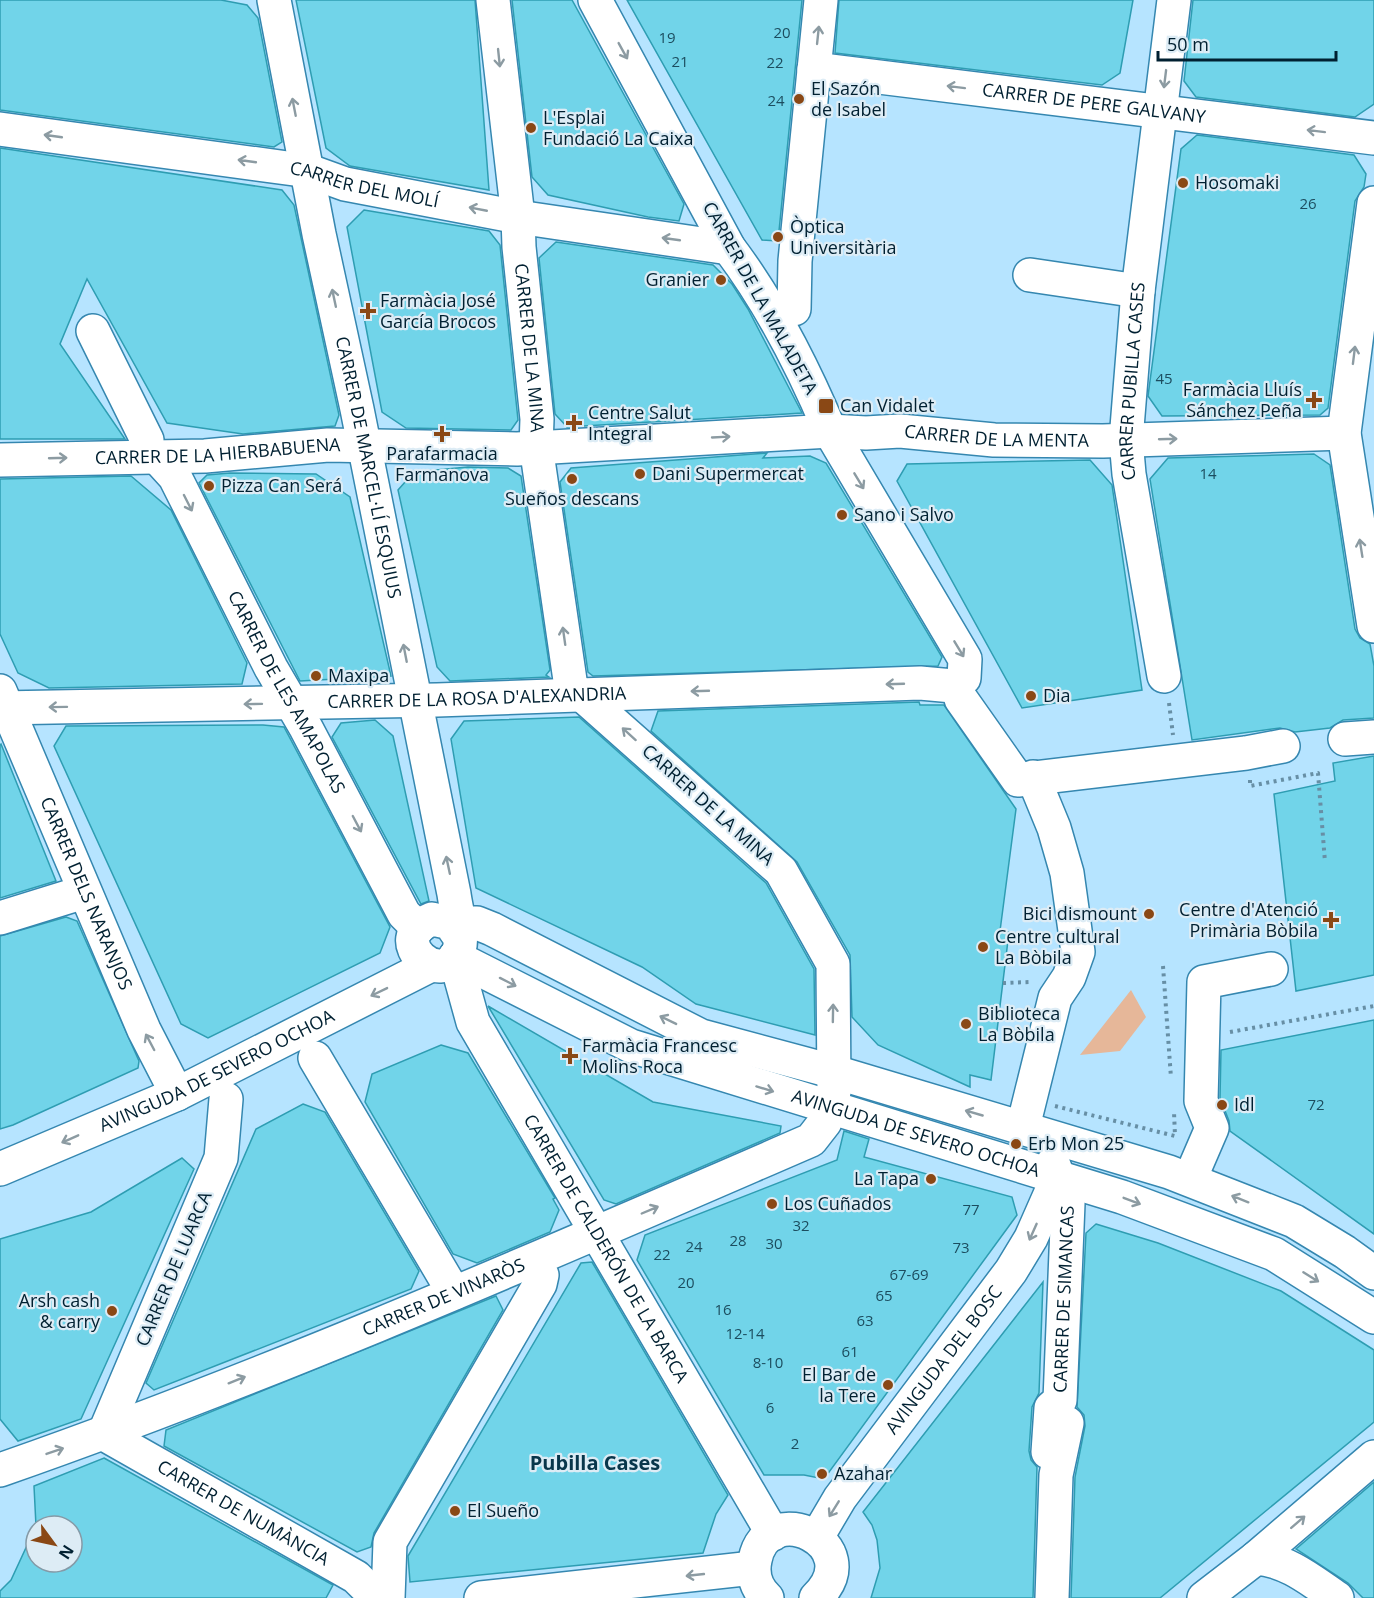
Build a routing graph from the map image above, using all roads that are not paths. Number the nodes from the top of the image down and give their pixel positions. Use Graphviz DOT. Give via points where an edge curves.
graph roads {
  1 [pos="274,0"];
  2 [pos="493,0"];
  3 [pos="595,0"];
  4 [pos="821,0"];
  5 [pos="1174,0"];
  6 [pos="814,69"];
  7 [pos="1161,112"];
  8 [pos="0,129"];
  9 [pos="1374,138"];
  10 [pos="309,171"];
  11 [pos="1374,203"];
  12 [pos="518,217"];
  13 [pos="729,248"];
  14 [pos="1030,275"];
  15 [pos="1138,291"];
  16 [pos="794,309"];
  17 [pos="93,331"];
  18 [pos="830,430"];
  19 [pos="1344,434"];
  20 [pos="1126,440"];
  21 [pos="536,446"];
  22 [pos="363,447"];
  23 [pos="151,448"];
  24 [pos="0,460"];
  25 [pos="1374,626"];
  26 [pos="1164,676"];
  27 [pos="957,692"];
  28 [pos="577,694"];
  29 [pos="414,700"];
  30 [pos="2,702"];
  31 [pos="291,702"];
  32 [pos="1282,746"];
  33 [pos="1025,779"];
  34 [pos="84,892"];
  35 [pos="0,918"];
  36 [pos="451,941"];
  37 [pos="1271,969"];
  38 [pos="315,1058"];
  39 [pos="835,1072"];
  40 [pos="177,1094"];
  41 [pos="226,1099"];
  42 [pos="829,1109"];
  43 [pos="1027,1113"];
  44 [pos="1059,1138"];
  45 [pos="1099,1150"];
  46 [pos="0,1169"];
  47 [pos="1058,1179"];
  48 [pos="1190,1179"];
  49 [pos="1088,1188"];
  50 [pos="597,1234"];
  51 [pos="1374,1273"];
  52 [pos="542,1275"];
  53 [pos="454,1293"];
  54 [pos="1374,1317"];
  55 [pos="104,1434"];
  56 [pos="1374,1456"];
  57 [pos="0,1470"];
  58 [pos="773,1534"];
  59 [pos="816,1536"];
  60 [pos="1256,1558"];
  61 [pos="762,1590"];
  62 [pos="827,1595"];
  63 [pos="377,1598"];
  64 [pos="388,1598"];
  65 [pos="486,1598"];
  66 [pos="1052,1598"];
  67 [pos="1204,1598"];
  68 [pos="1337,1598"];
  10 -- 1 [label="street, CARRER DE MARCEL·LÍ ESQUIUS, one-way"];
  2 -- 12 [label="street, CARRER DE LA MINA, one-way"];
  3 -- 13 [label="street, CARRER DE LA MALADETA, one-way"];
  6 -- 4 [label="street, one-way"];
  5 -- 7 [label="street, CARRER PUBILLA CASES, one-way"];
  7 -- 6 [label="street, CARRER DE PERE GALVANY, one-way"];
  6 -- 16 [label="street"];
  9 -- 7 [label="street, CARRER DE PERE GALVANY, one-way"];
  7 -- 15 [label="street, CARRER PUBILLA CASES"];
  10 -- 8 [label="street, CARRER DEL MOLÍ, one-way"];
  12 -- 10 [label="street, CARRER DEL MOLÍ, one-way" via="345,184"];
  22 -- 10 [label="street, CARRER DE MARCEL·LÍ ESQUIUS, one-way"];
  19 -- 11 [label="street, one-way"];
  13 -- 12 [label="street, CARRER DEL MOLÍ, one-way"];
  12 -- 21 [label="street, CARRER DE LA MINA" via="537,418"];
  13 -- 18 [label="street, CARRER DE LA MALADETA" via="813,391"];
  14 -- 15 [label="street"];
  15 -- 20 [label="street, CARRER PUBILLA CASES"];
  17 -- 23 [label="street, CARRER DE LES AMAPOLAS"];
  18 -- 20 [label="street, CARRER DE LA MENTA" via="866,434 900,431 994,440"];
  21 -- 18 [label="street, CARRER DE LA HIERBABUENA, one-way"];
  18 -- 27 [label="street, CARRER DE LA MALADETA, one-way" via="965,659 964,678"];
  20 -- 19 [label="street, CARRER DE LA MENTA, one-way"];
  25 -- 19 [label="street, one-way"];
  20 -- 26 [label="street, CARRER PUBILLA CASES"];
  21 -- 22 [label="street, CARRER DE LA HIERBABUENA"];
  28 -- 21 [label="street, CARRER DE LA MINA, one-way"];
  22 -- 23 [label="street, CARRER DE LA HIERBABUENA" via="328,446 206,456"];
  29 -- 22 [label="street, CARRER DE MARCEL·LÍ ESQUIUS, one-way"];
  24 -- 23 [label="street, CARRER DE LA HIERBABUENA, one-way"];
  23 -- 31 [label="street, CARRER DE LES AMAPOLAS, one-way" via="175,477"];
  27 -- 28 [label="street, CARRER DE LA ROSA D'ALEXANDRIA, one-way" via="920,683"];
  27 -- 33 [label="street"];
  28 -- 29 [label="street, CARRER DE LA ROSA D'ALEXANDRIA"];
  39 -- 28 [label="street, CARRER DE LA MINA, one-way" via="833,964 781,871"];
  29 -- 31 [label="street, CARRER DE LA ROSA D'ALEXANDRIA"];
  36 -- 29 [label="street, CARRER DE MARCEL·LÍ ESQUIUS, one-way"];
  31 -- 30 [label="street, CARRER DE LA ROSA D'ALEXANDRIA, one-way"];
  30 -- 34 [label="street, CARRER DELS NARANJOS"];
  31 -- 36 [label="street, CARRER DE LES AMAPOLAS, one-way" via="404,914 418,928 432,919"];
  32 -- 33 [label="street" via="1246,753 1174,749"];
  33 -- 43 [label="street" via="1054,828 1067,873 1078,952 1069,977 1055,998"];
  34 -- 35 [label="street"];
  40 -- 34 [label="street, CARRER DELS NARANJOS, one-way" via="144,1030"];
  39 -- 36 [label="street, AVINGUDA DE SEVERO OCHOA, one-way" via="701,1036 477,923"];
  36 -- 40 [label="street, AVINGUDA DE SEVERO OCHOA, one-way"];
  36 -- 42 [label="street, AVINGUDA DE SEVERO OCHOA, one-way" via="631,1046"];
  36 -- 50 [label="street, CARRER DE CALDERÓN DE LA BARCA" via="474,1022"];
  37 -- 48 [label="street" via="1204,982 1201,1101 1212,1128"];
  38 -- 53 [label="street"];
  39 -- 42 [label="street, CARRER DE VINARÒS"];
  43 -- 39 [label="street, AVINGUDA DE SEVERO OCHOA, one-way"];
  40 -- 46 [label="street, AVINGUDA DE SEVERO OCHOA, one-way"];
  41 -- 55 [label="street, CARRER DE LUARCA" via="221,1158"];
  42 -- 47 [label="street, AVINGUDA DE SEVERO OCHOA"];
  50 -- 42 [label="street, CARRER DE VINARÒS, one-way" via="811,1140 825,1122"];
  43 -- 44 [label="street, AVINGUDA DE SEVERO OCHOA"];
  44 -- 45 [label="street, AVINGUDA DE SEVERO OCHOA"];
  44 -- 47 [label="street, CARRER DE SIMANCAS" via="1052,1158"];
  45 -- 48 [label="street, AVINGUDA DE SEVERO OCHOA"];
  45 -- 49 [label="street"];
  47 -- 49 [label="street, AVINGUDA DE SEVERO OCHOA"];
  47 -- 59 [label="street, AVINGUDA DEL BOSC, one-way" via="1011,1271 840,1498"];
  47 -- 66 [label="street, CARRER DE SIMANCAS" via="1068,1203 1060,1400 1051,1408 1048,1452 1053,1452 1060,1423 1067,1423 1056,1475"];
  51 -- 48 [label="street, AVINGUDA DE SEVERO OCHOA, one-way" via="1294,1221"];
  49 -- 54 [label="street, AVINGUDA DE SEVERO OCHOA, one-way" via="1274,1254"];
  50 -- 53 [label="street, CARRER DE VINARÒS"];
  50 -- 58 [label="street, CARRER DE CALDERÓN DE LA BARCA"];
  52 -- 64 [label="street" via="390,1542"];
  55 -- 53 [label="street, CARRER DE VINARÒS, one-way"];
  57 -- 55 [label="street, CARRER DE VINARÒS, one-way"];
  55 -- 63 [label="street, CARRER DE NUMÀNCIA" via="356,1577"];
  60 -- 56 [label="street, one-way"];
  58 -- 59 [label="street" via="795,1528"];
  58 -- 61 [label="street" via="759,1549"];
  59 -- 62 [label="street" via="831,1562"];
  60 -- 67 [label="street"];
  60 -- 68 [label="street" via="1271,1559 1298,1571"];
  61 -- 65 [label="street, one-way"];
}
